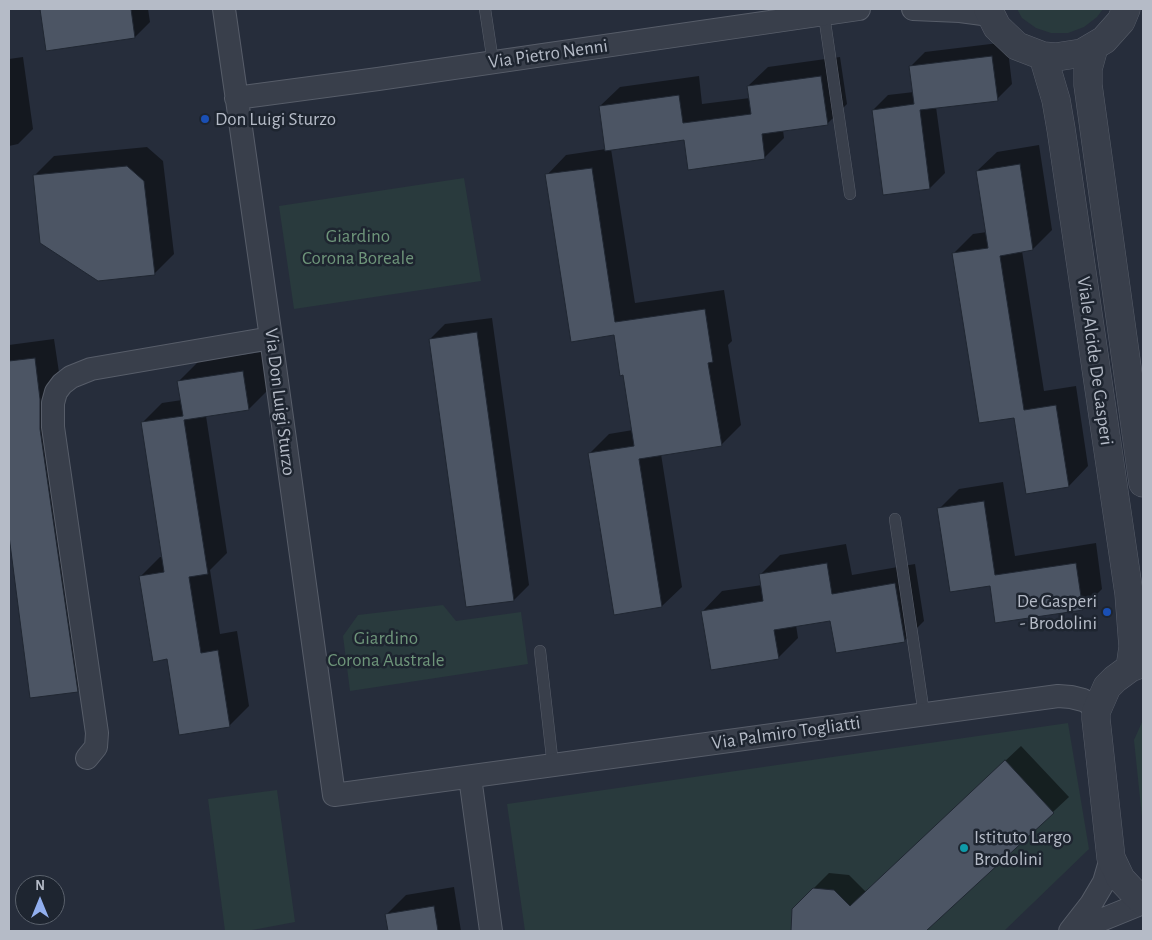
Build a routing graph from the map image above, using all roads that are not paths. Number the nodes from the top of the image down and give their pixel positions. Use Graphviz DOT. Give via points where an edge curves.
graph roads {
  1 [pos="224,9"];
  2 [pos="485,9"];
  3 [pos="858,9"];
  4 [pos="913,9"];
  5 [pos="1126,9"];
  6 [pos="989,12"];
  7 [pos="824,15"];
  8 [pos="1094,47"];
  9 [pos="1043,56"];
  10 [pos="493,62"];
  11 [pos="236,98"];
  12 [pos="850,194"];
  13 [pos="272,338"];
  14 [pos="1143,483"];
  15 [pos="895,519"];
  16 [pos="540,651"];
  17 [pos="1137,666"];
  18 [pos="1096,712"];
  19 [pos="924,714"];
  20 [pos="87,758"];
  21 [pos="553,766"];
  22 [pos="470,777"];
  23 [pos="334,794"];
  24 [pos="1111,858"];
  25 [pos="1143,902"];
  26 [pos="491,931"];
  27 [pos="1070,931"];
  28 [pos="1074,931"];
  1 -- 11 [label="street, Via Don Luigi Sturzo"];
  2 -- 10 [label="lane"];
  3 -- 7 [label="street, Via Pietro Nenni"];
  4 -- 6 [label="street"];
  5 -- 8 [label="street" via="1113,32"];
  6 -- 9 [label="street" via="997,27 1017,46"];
  7 -- 10 [label="street, Via Pietro Nenni"];
  7 -- 12 [label="lane"];
  8 -- 9 [label="street" via="1069,56"];
  8 -- 14 [label="street, Viale Alcide De Gasperi" via="1088,85"];
  9 -- 17 [label="street, Viale Alcide De Gasperi" via="1061,129"];
  10 -- 11 [label="street, Via Pietro Nenni"];
  11 -- 13 [label="street, Via Don Luigi Sturzo"];
  13 -- 20 [label="street" via="91,368 71,377 56,392 53,427 98,733 96,747"];
  13 -- 23 [label="street, Via Don Luigi Sturzo"];
  15 -- 19 [label="lane"];
  16 -- 21 [label="lane"];
  17 -- 18 [label="street" via="1115,678 1107,687"];
  18 -- 19 [label="street, Via Palmiro Togliatti" via="1083,700 1064,696"];
  18 -- 24 [label="street"];
  19 -- 21 [label="street, Via Palmiro Togliatti"];
  21 -- 22 [label="street, Via Palmiro Togliatti"];
  22 -- 23 [label="street, Via Palmiro Togliatti"];
  22 -- 26 [label="street"];
  24 -- 25 [label="street" via="1121,879"];
  24 -- 27 [label="street" via="1104,882"];
  25 -- 28 [label="street"];
}
